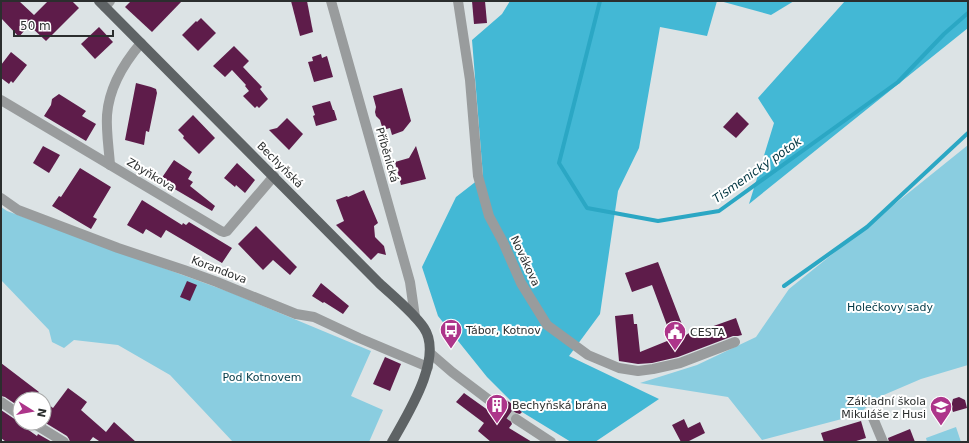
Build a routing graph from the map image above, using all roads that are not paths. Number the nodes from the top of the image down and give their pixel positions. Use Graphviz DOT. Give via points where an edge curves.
graph roads {
  1 [pos="331,1"];
  2 [pos="458,1"];
  3 [pos="105,3"];
  4 [pos="141,43"];
  5 [pos="1,100"];
  6 [pos="110,165"];
  7 [pos="274,176"];
  8 [pos="1,198"];
  9 [pos="415,317"];
  10 [pos="735,342"];
  11 [pos="430,353"];
  12 [pos="428,366"];
  13 [pos="1,402"];
  14 [pos="497,406"];
  15 [pos="12,410"];
  16 [pos="873,418"];
  17 [pos="516,419"];
  18 [pos="46,431"];
  19 [pos="64,442"];
  20 [pos="392,442"];
  21 [pos="551,442"];
  22 [pos="883,442"];
  1 -- 9 [label="street, Příběnická" via="409,279"];
  2 -- 10 [label="street, Novákova" via="470,80 478,176 489,216 521,283 547,324 588,355 619,368 638,371 680,364"];
  3 -- 4 [label="main road, Bechyňská"];
  4 -- 6 [label="street" via="118,75 109,104 107,133"];
  4 -- 7 [label="main road, Bechyňská"];
  5 -- 6 [label="street, Zbyňkova"];
  6 -- 7 [label="street, Zbyňkova" via="224,232"];
  7 -- 9 [label="main road, Bechyňská"];
  8 -- 12 [label="street, Korandova" via="18,210 218,282 296,314 314,317"];
  9 -- 11 [label="main road, Bechyňská" via="427,334"];
  11 -- 12 [label="main road, Bechyňská"];
  11 -- 14 [label="street"];
  12 -- 20 [label="main road, Bechyňská" via="419,391"];
  13 -- 15 [label="street"];
  16 -- 22 [label="street"];
  17 -- 21 [label="street"];
  18 -- 19 [label="street"];
}
